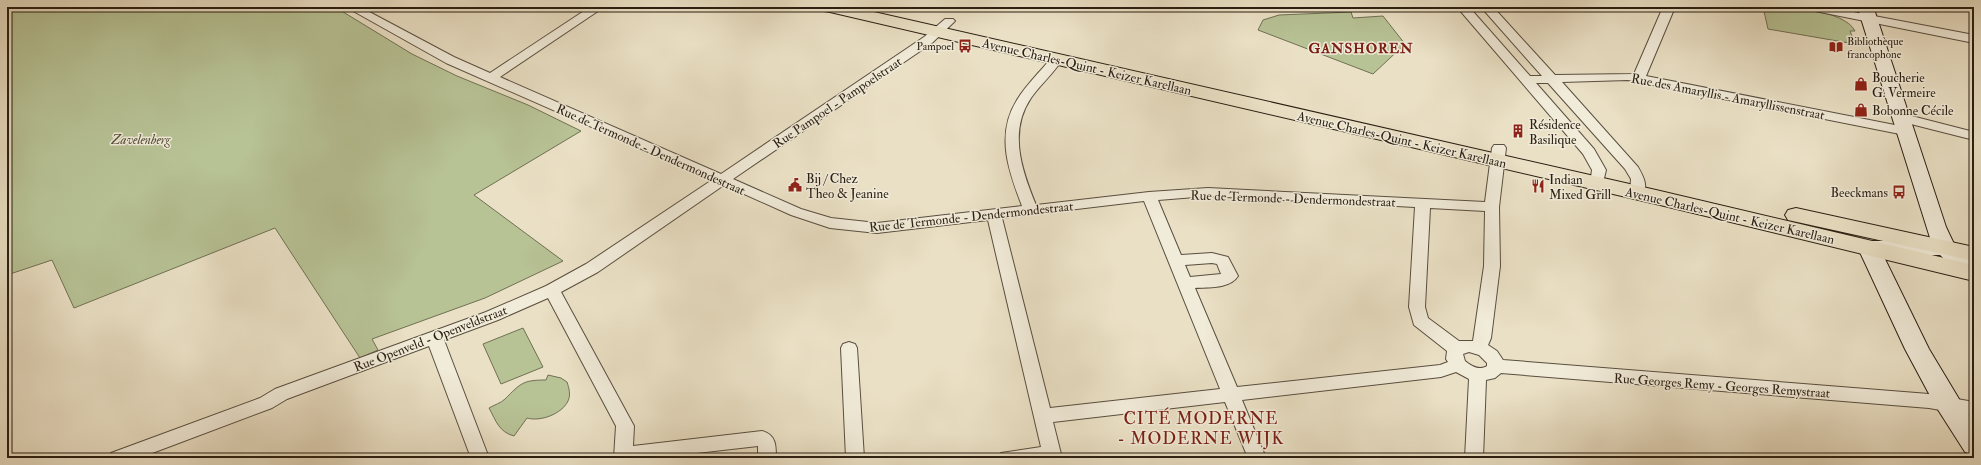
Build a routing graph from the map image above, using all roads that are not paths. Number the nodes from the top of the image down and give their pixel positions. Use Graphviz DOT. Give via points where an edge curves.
graph roads {
  1 [pos="352,7"];
  2 [pos="598,7"];
  3 [pos="830,7"];
  4 [pos="882,7"];
  5 [pos="1464,7"];
  6 [pos="1487,7"];
  7 [pos="1669,7"];
  8 [pos="1810,7"];
  9 [pos="1868,13"];
  10 [pos="943,26"];
  11 [pos="1974,39"];
  12 [pos="1056,60"];
  13 [pos="1638,77"];
  14 [pos="490,78"];
  15 [pos="1552,78"];
  16 [pos="1526,80"];
  17 [pos="1902,124"];
  18 [pos="1974,136"];
  19 [pos="1498,154"];
  20 [pos="1598,177"];
  21 [pos="723,180"];
  22 [pos="1637,186"];
  23 [pos="1149,196"];
  24 [pos="1423,203"];
  25 [pos="1492,207"];
  26 [pos="1031,210"];
  27 [pos="994,215"];
  28 [pos="1869,248"];
  29 [pos="1945,248"];
  30 [pos="1176,261"];
  31 [pos="1973,266"];
  32 [pos="1185,284"];
  33 [pos="552,290"];
  34 [pos="434,337"];
  35 [pos="849,348"];
  36 [pos="1479,348"];
  37 [pos="1458,357"];
  38 [pos="1496,366"];
  39 [pos="1478,375"];
  40 [pos="1230,394"];
  41 [pos="1947,405"];
  42 [pos="1974,409"];
  43 [pos="1043,416"];
  44 [pos="1974,445"];
  45 [pos="1052,455"];
  46 [pos="624,456"];
  47 [pos="118,458"];
  48 [pos="480,458"];
  49 [pos="767,458"];
  50 [pos="855,458"];
  51 [pos="1008,458"];
  52 [pos="1257,458"];
  53 [pos="1474,458"];
  1 -- 14 [label="street, Rue de Termonde - Dendermondestraat" via="450,60"];
  2 -- 14 [label="street"];
  3 -- 10 [label="main road, Avenue Charles-Quint - Keizer Karellaan"];
  4 -- 10 [label="main road, Avenue Charles-Quint - Keizer Karellaan"];
  5 -- 16 [label="street"];
  6 -- 15 [label="street"];
  7 -- 13 [label="street"];
  8 -- 9 [label="street"];
  9 -- 11 [label="street"];
  9 -- 17 [label="street"];
  10 -- 12 [label="main road, Avenue Charles-Quint - Keizer Karellaan"];
  10 -- 19 [label="main road, Avenue Charles-Quint - Keizer Karellaan" via="1085,55"];
  10 -- 21 [label="street, Rue Pampoel - Pampoelstraat" via="902,58"];
  12 -- 19 [label="main road, Avenue Charles-Quint - Keizer Karellaan"];
  12 -- 26 [label="street" via="1022,101 1012,124 1012,158"];
  13 -- 15 [label="street, Rue des Amaryllis - Amaryllissenstraat"];
  13 -- 17 [label="street, Rue des Amaryllis - Amaryllissenstraat"];
  14 -- 21 [label="street, Rue de Termonde - Dendermondestraat"];
  15 -- 16 [label="street, Rue des Amaryllis - Amaryllissenstraat"];
  15 -- 22 [label="street" via="1631,167"];
  16 -- 20 [label="street" via="1589,152"];
  17 -- 18 [label="street, Rue des Amaryllis - Amaryllissenstraat"];
  17 -- 29 [label="street"];
  19 -- 20 [label="main road, Avenue Charles-Quint - Keizer Karellaan"];
  19 -- 25 [label="street"];
  20 -- 22 [label="main road, Avenue Charles-Quint - Keizer Karellaan"];
  21 -- 27 [label="street, Rue de Termonde - Dendermondestraat" via="796,212 864,228 895,227"];
  21 -- 33 [label="street, Rue Openveld - Openveldstraat" via="592,268"];
  22 -- 28 [label="main road, Avenue Charles-Quint - Keizer Karellaan"];
  22 -- 29 [label="main road, Avenue Charles-Quint - Keizer Karellaan"];
  23 -- 24 [label="street, Rue de Termonde - Dendermondestraat" via="1208,192"];
  23 -- 26 [label="street, Rue de Termonde - Dendermondestraat"];
  23 -- 30 [label="street"];
  24 -- 25 [label="street, Rue de Termonde - Dendermondestraat"];
  24 -- 37 [label="street" via="1417,307 1420,321"];
  25 -- 36 [label="street" via="1492,266 1483,338"];
  26 -- 27 [label="street, Rue de Termonde - Dendermondestraat"];
  27 -- 43 [label="street"];
  28 -- 29 [label="street"];
  28 -- 31 [label="main road, Avenue Charles-Quint - Keizer Karellaan"];
  28 -- 41 [label="street" via="1903,321"];
  29 -- 31 [label="main road, Avenue Charles-Quint - Keizer Karellaan"];
  30 -- 32 [label="street"];
  30 -- 32 [label="street" via="1212,258 1223,261 1230,276 1223,280"];
  32 -- 40 [label="street"];
  33 -- 34 [label="street, Rue Openveld - Openveldstraat"];
  33 -- 46 [label="street" via="625,426"];
  34 -- 47 [label="street, Rue Openveld - Openveldstraat"];
  34 -- 48 [label="street"];
  35 -- 50 [label="street"];
  36 -- 37 [label="street" via="1464,346"];
  36 -- 38 [label="street" via="1494,358"];
  37 -- 39 [label="street" via="1467,371"];
  37 -- 40 [label="street" via="1441,371"];
  38 -- 39 [label="street" via="1492,372"];
  38 -- 41 [label="street, Rue Georges Remy - Georges Remystraat" via="1921,400"];
  39 -- 53 [label="street"];
  40 -- 43 [label="street"];
  40 -- 52 [label="street"];
  41 -- 42 [label="street, Rue Georges Remy - Georges Remystraat"];
  41 -- 44 [label="street"];
  43 -- 45 [label="street"];
  45 -- 51 [label="street"];
  46 -- 49 [label="street" via="762,438 767,443"];
}
